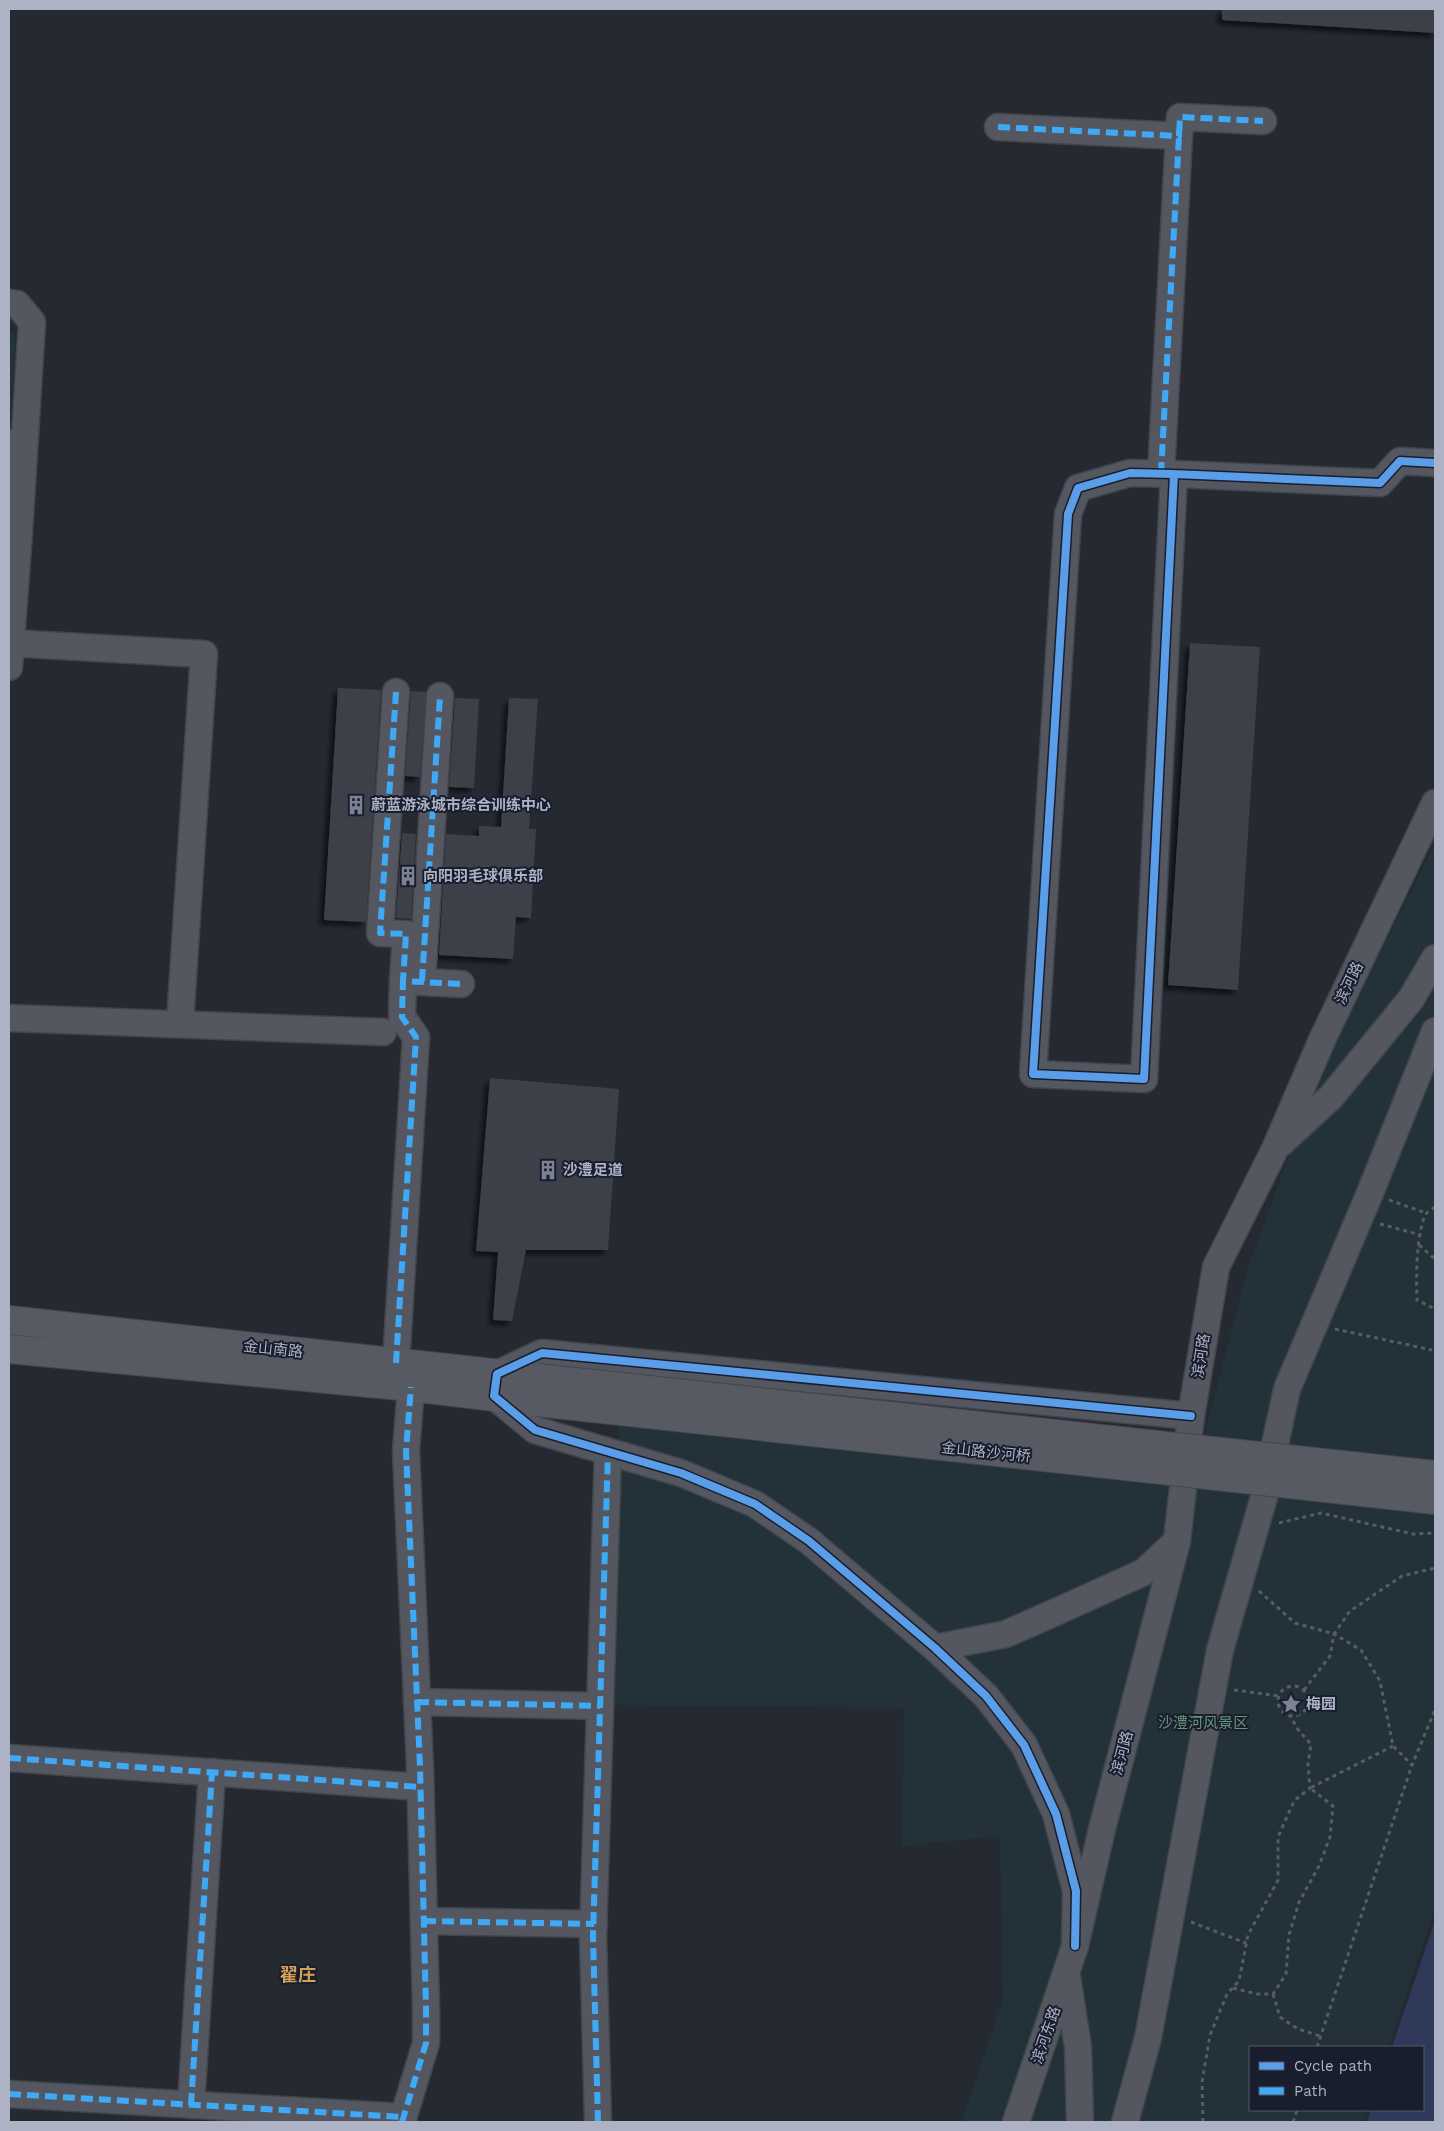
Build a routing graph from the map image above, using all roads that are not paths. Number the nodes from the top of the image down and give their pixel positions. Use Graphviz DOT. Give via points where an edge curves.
graph roads {
  1 [pos="1263,121"];
  2 [pos="998,127"];
  3 [pos="1179,136"];
  4 [pos="9,303"];
  5 [pos="17,442"];
  6 [pos="1435,463"];
  7 [pos="1167,474"];
  8 [pos="14,526"];
  9 [pos="9,651"];
  10 [pos="396,692"];
  11 [pos="440,696"];
  12 [pos="1435,803"];
  13 [pos="1435,958"];
  14 [pos="413,981"];
  15 [pos="461,984"];
  16 [pos="9,1018"];
  17 [pos="180,1023"];
  18 [pos="1435,1031"];
  19 [pos="383,1032"];
  20 [pos="1275,1149"];
  21 [pos="9,1320"];
  22 [pos="9,1348"];
  23 [pos="396,1363"];
  24 [pos="495,1385"];
  25 [pos="411,1387"];
  26 [pos="538,1390"];
  27 [pos="1191,1416"];
  28 [pos="608,1452"];
  29 [pos="1270,1470"];
  30 [pos="1435,1475"];
  31 [pos="1435,1500"];
  32 [pos="1177,1541"];
  33 [pos="935,1648"];
  34 [pos="417,1702"];
  35 [pos="600,1706"];
  36 [pos="9,1758"];
  37 [pos="212,1772"];
  38 [pos="420,1787"];
  39 [pos="424,1921"];
  40 [pos="594,1924"];
  41 [pos="1074,1946"];
  42 [pos="1067,1974"];
  43 [pos="9,2094"];
  44 [pos="191,2105"];
  45 [pos="402,2120"];
  46 [pos="598,2122"];
  47 [pos="1016,2122"];
  48 [pos="1080,2122"];
  49 [pos="1125,2122"];
  1 -- 3 [label="street" via="1180,118"];
  2 -- 3 [label="street"];
  3 -- 7 [label="street"];
  4 -- 5 [label="street" via="17,304 32,322"];
  5 -- 8 [label="street"];
  6 -- 7 [label="street" via="1400,461 1380,483"];
  7 -- 7 [label="street" via="1130,473 1078,488 1068,514 1033,1074 1144,1080"];
  8 -- 9 [label="street"];
  9 -- 17 [label="street" via="204,654"];
  10 -- 14 [label="street" via="380,932 406,934"];
  11 -- 14 [label="street"];
  12 -- 20 [label="street, 滨河路" via="1322,1040"];
  13 -- 20 [label="street" via="1411,999 1331,1097"];
  14 -- 15 [label="street"];
  14 -- 23 [label="street" via="402,1017 416,1037"];
  16 -- 17 [label="street"];
  17 -- 19 [label="street"];
  18 -- 29 [label="street" via="1287,1389"];
  20 -- 27 [label="street, 滨河路" via="1216,1267"];
  21 -- 23 [label="main road, 金山南路"];
  22 -- 25 [label="main road, 金山南路"];
  23 -- 24 [label="main road, 金山南路"];
  24 -- 25 [label="main road, 金山南路"];
  24 -- 26 [label="main road, 金山南路"];
  24 -- 27 [label="street" via="542,1353"];
  24 -- 28 [label="street" via="535,1430"];
  25 -- 34 [label="street" via="406,1451"];
  26 -- 29 [label="main road, 金山路沙河桥, bridge"];
  27 -- 32 [label="street, 滨河路"];
  28 -- 33 [label="street" via="681,1473 755,1504 809,1541"];
  28 -- 35 [label="street"];
  29 -- 30 [label="main road, 金山路沙河桥, bridge"];
  29 -- 31 [label="main road, 金山路沙河桥, bridge"];
  29 -- 49 [label="street" via="1220,1650 1148,2038"];
  32 -- 33 [label="street" via="1144,1572 1058,1612 1006,1634"];
  32 -- 41 [label="street, 滨河路"];
  33 -- 41 [label="street" via="986,1696 1024,1744 1056,1814 1076,1891"];
  34 -- 35 [label="street"];
  34 -- 38 [label="street"];
  35 -- 40 [label="street"];
  36 -- 37 [label="street"];
  37 -- 38 [label="street"];
  37 -- 44 [label="street"];
  38 -- 39 [label="street"];
  39 -- 40 [label="street"];
  39 -- 45 [label="street" via="426,2044"];
  40 -- 46 [label="street"];
  41 -- 42 [label="street, 滨河东路"];
  42 -- 47 [label="street, 滨河东路"];
  42 -- 48 [label="street" via="1078,2047"];
  43 -- 44 [label="street"];
  44 -- 45 [label="street"];
}
